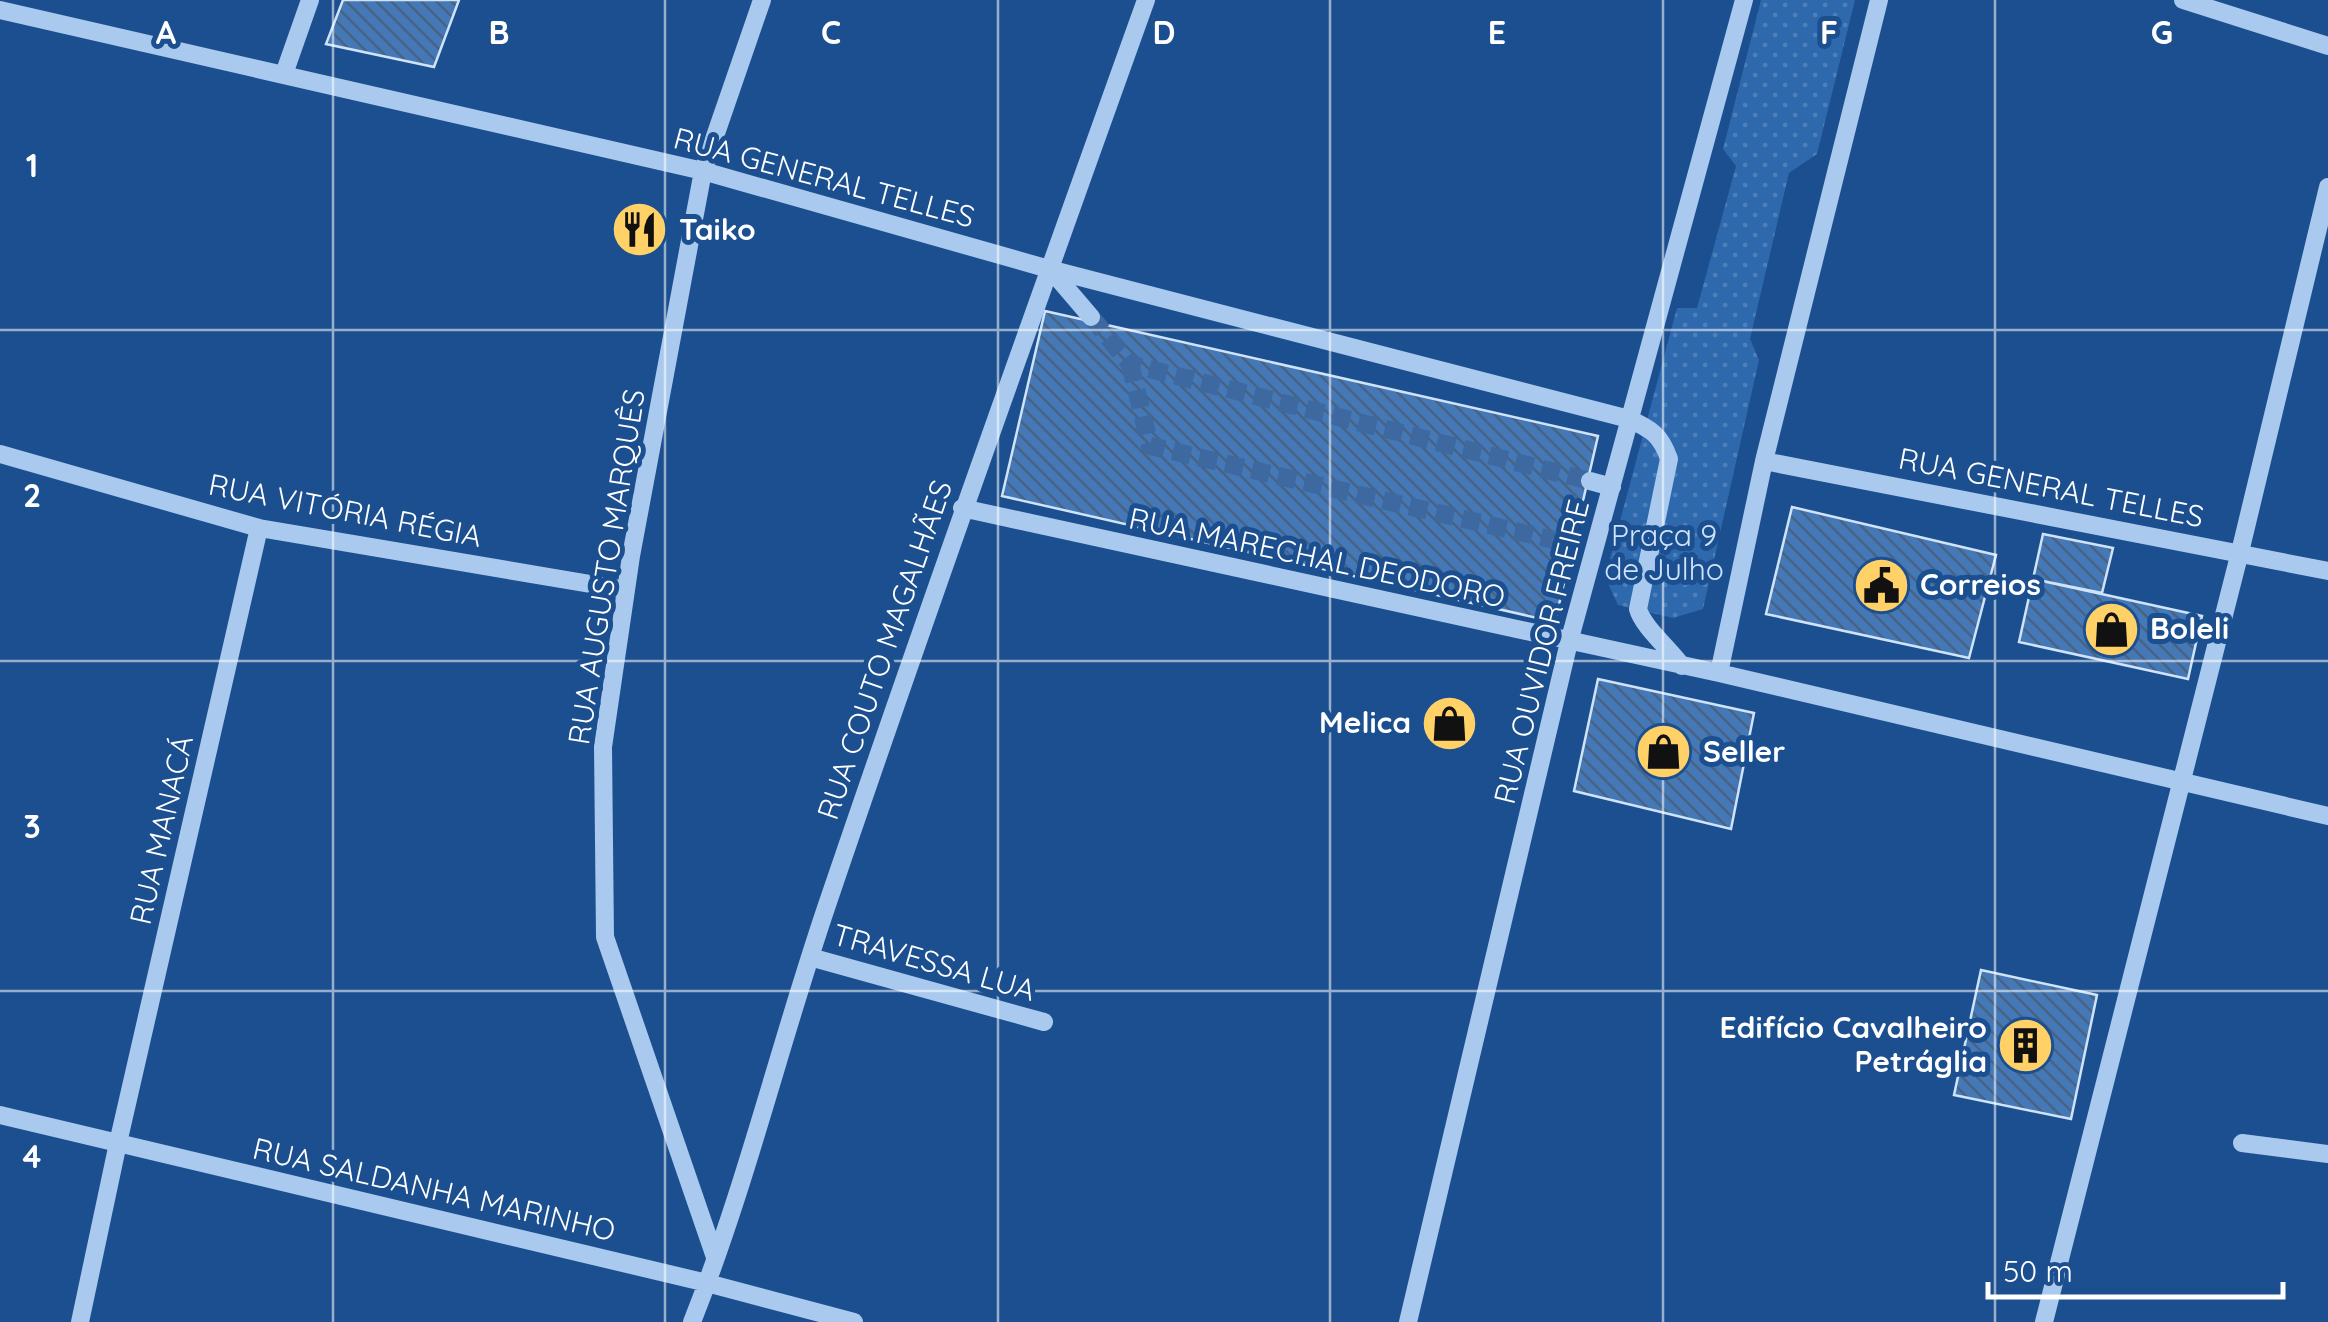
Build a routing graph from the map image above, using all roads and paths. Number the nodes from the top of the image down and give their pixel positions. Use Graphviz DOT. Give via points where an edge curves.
graph roads {
  1 [pos="310,0"];
  2 [pos="762,0"];
  3 [pos="1146,0"];
  4 [pos="1744,0"];
  5 [pos="1878,0"];
  6 [pos="2183,0"];
  7 [pos="0,10"];
  8 [pos="2328,46"];
  9 [pos="284,74"];
  10 [pos="704,171"];
  11 [pos="2328,187"];
  12 [pos="1050,269"];
  13 [pos="1090,317"];
  14 [pos="1629,419"];
  15 [pos="0,454"];
  16 [pos="1764,460"];
  17 [pos="1590,482"];
  18 [pos="1612,487"];
  19 [pos="962,508"];
  20 [pos="259,528"];
  21 [pos="1575,545"];
  22 [pos="1596,549"];
  23 [pos="2240,552"];
  24 [pos="2328,571"];
  25 [pos="626,590"];
  26 [pos="1569,642"];
  27 [pos="1682,666"];
  28 [pos="1719,673"];
  29 [pos="2181,782"];
  30 [pos="2328,816"];
  31 [pos="810,957"];
  32 [pos="1044,1022"];
  33 [pos="0,1115"];
  34 [pos="2242,1142"];
  35 [pos="118,1143"];
  36 [pos="2328,1154"];
  37 [pos="716,1258"];
  38 [pos="707,1283"];
  39 [pos="80,1322"];
  40 [pos="692,1322"];
  41 [pos="854,1322"];
  42 [pos="1408,1322"];
  43 [pos="2044,1322"];
  1 -- 9 [label="street"];
  2 -- 10 [label="street, RUA AUGUSTO MARQUÊS"];
  3 -- 12 [label="street, RUA COUTO MAGALHÃES"];
  4 -- 14 [label="street, RUA OUVIDOR FREIRE"];
  5 -- 16 [label="street"];
  6 -- 8 [label="street"];
  7 -- 9 [label="street, RUA GENERAL TELLES"];
  9 -- 10 [label="street, RUA GENERAL TELLES"];
  10 -- 12 [label="street, RUA GENERAL TELLES"];
  10 -- 25 [label="street, RUA AUGUSTO MARQUÊS"];
  11 -- 23 [label="street"];
  12 -- 13 [label="street"];
  12 -- 14 [label="street, RUA GENERAL TELLES"];
  12 -- 19 [label="street, RUA COUTO MAGALHÃES"];
  14 -- 18 [label="street, RUA OUVIDOR FREIRE"];
  14 -- 27 [label="street" via="1653,430 1668,459 1638,609"];
  15 -- 20 [label="street, RUA VITÓRIA RÉGIA"];
  16 -- 23 [label="street, RUA GENERAL TELLES"];
  16 -- 28 [label="street"];
  17 -- 18 [label="street"];
  18 -- 22 [label="street, RUA OUVIDOR FREIRE"];
  19 -- 26 [label="street, RUA MARECHAL DEODORO"];
  19 -- 31 [label="street, RUA COUTO MAGALHÃES"];
  20 -- 25 [label="street, RUA VITÓRIA RÉGIA"];
  20 -- 35 [label="street, RUA MANACÁ"];
  21 -- 22 [label="street"];
  22 -- 26 [label="street, RUA OUVIDOR FREIRE"];
  23 -- 24 [label="street, RUA GENERAL TELLES"];
  23 -- 29 [label="street"];
  25 -- 37 [label="street, RUA AUGUSTO MARQUÊS" via="603,746 604,937"];
  26 -- 27 [label="street, RUA MARECHAL DEODORO"];
  26 -- 42 [label="street, RUA OUVIDOR FREIRE"];
  27 -- 28 [label="street, RUA MARECHAL DEODORO"];
  28 -- 29 [label="street, RUA MARECHAL DEODORO"];
  29 -- 30 [label="street, RUA MARECHAL DEODORO"];
  29 -- 43 [label="street"];
  31 -- 32 [label="street, TRAVESSA LUA"];
  31 -- 37 [label="street, RUA COUTO MAGALHÃES"];
  33 -- 35 [label="street, RUA SALDANHA MARINHO"];
  34 -- 36 [label="street"];
  35 -- 38 [label="street, RUA SALDANHA MARINHO"];
  35 -- 39 [label="street, RUA MANACÁ"];
  37 -- 38 [label="street, RUA COUTO MAGALHÃES"];
  38 -- 40 [label="street, RUA COUTO MAGALHÃES"];
  38 -- 41 [label="street, RUA SALDANHA MARINHO"];
}
